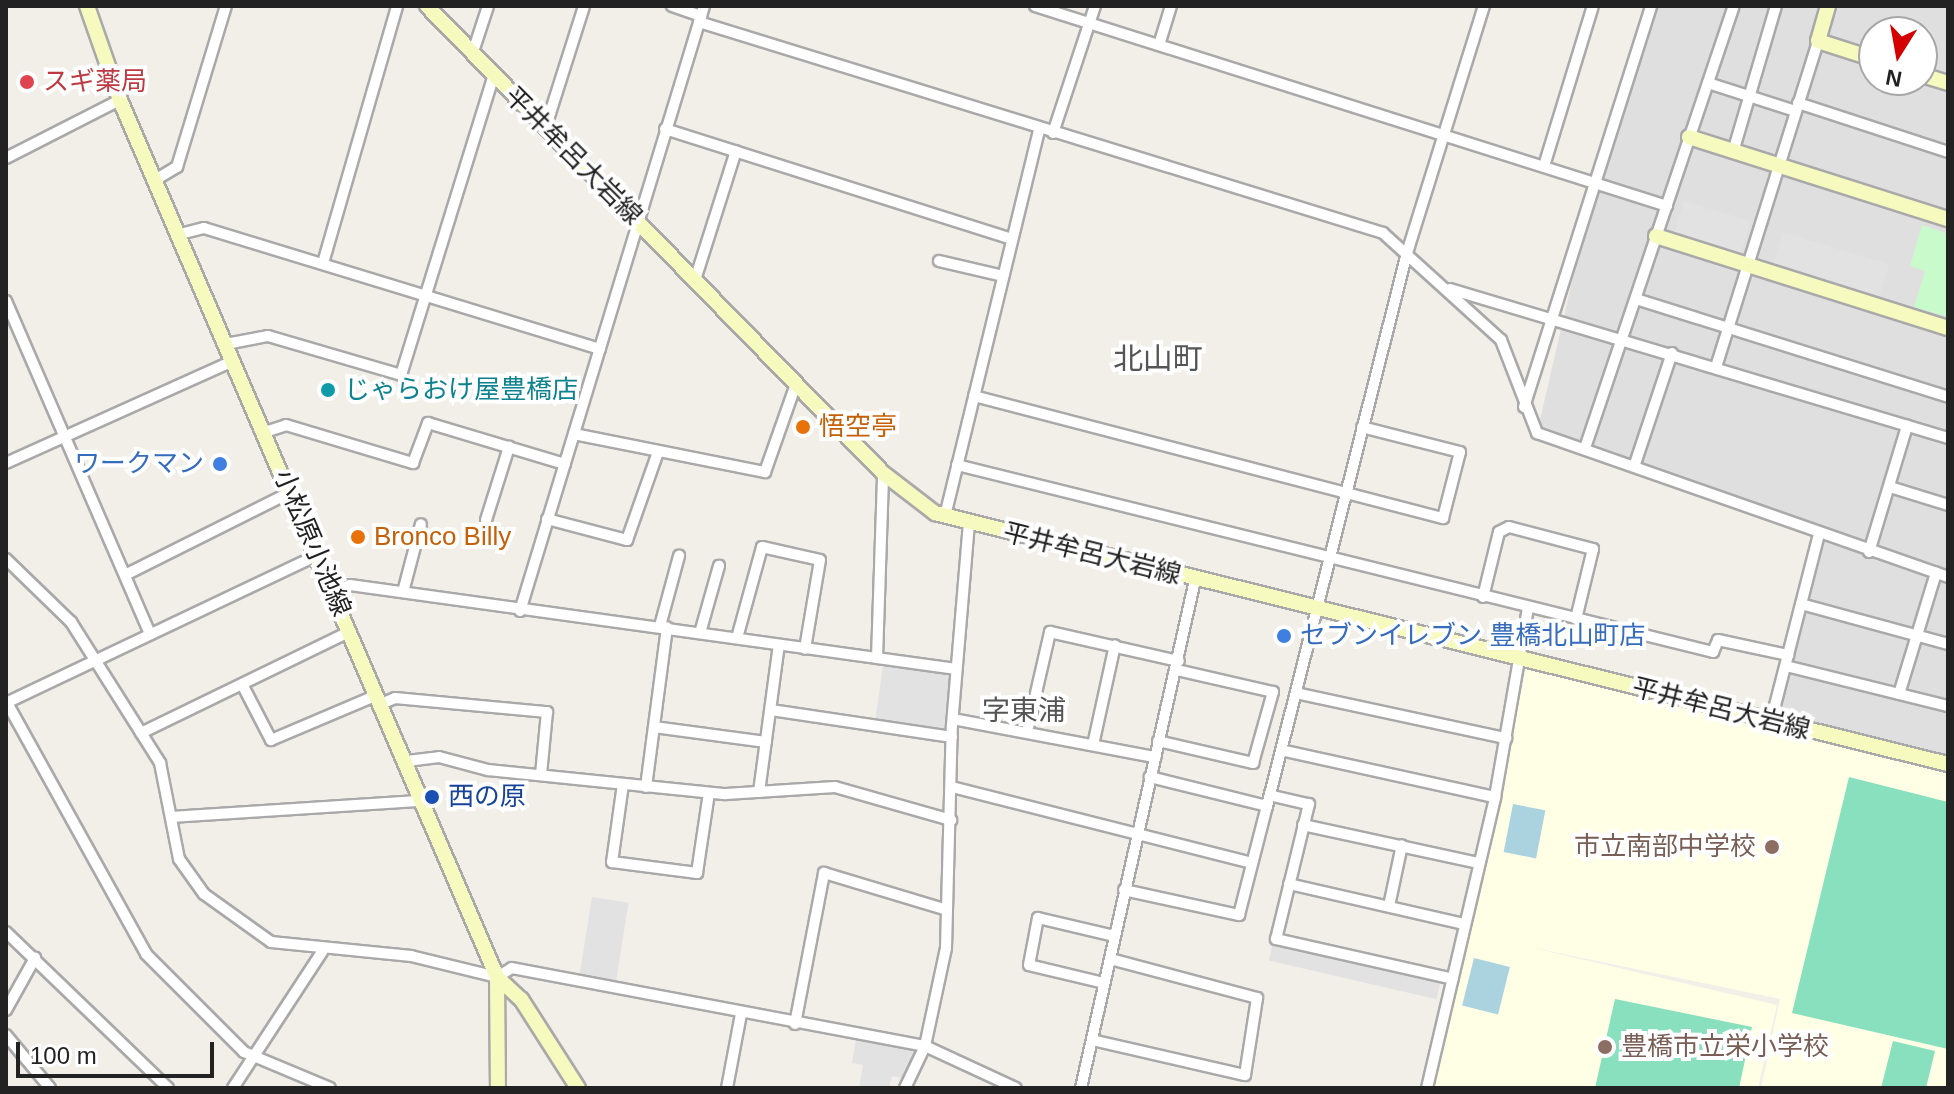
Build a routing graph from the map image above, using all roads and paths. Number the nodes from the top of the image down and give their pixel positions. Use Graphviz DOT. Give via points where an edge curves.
graph roads {
  1 [pos="87,6"];
  2 [pos="226,6"];
  3 [pos="397,6"];
  4 [pos="427,6"];
  5 [pos="488,6"];
  6 [pos="584,6"];
  7 [pos="672,6"];
  8 [pos="1035,6"];
  9 [pos="1095,6"];
  10 [pos="1171,6"];
  11 [pos="1484,6"];
  12 [pos="1593,6"];
  13 [pos="1651,6"];
  14 [pos="1734,6"];
  15 [pos="1776,6"];
  16 [pos="1828,6"];
  17 [pos="702,15"];
  18 [pos="1089,23"];
  19 [pos="1818,41"];
  20 [pos="1159,45"];
  21 [pos="1858,54"];
  22 [pos="472,55"];
  23 [pos="493,77"];
  24 [pos="1708,83"];
  25 [pos="1748,96"];
  26 [pos="120,100"];
  27 [pos="1797,107"];
  28 [pos="546,126"];
  29 [pos="665,129"];
  30 [pos="1039,129"];
  31 [pos="1053,133"];
  32 [pos="1444,134"];
  33 [pos="1689,137"];
  34 [pos="736,151"];
  35 [pos="1733,152"];
  36 [pos="1948,152"];
  37 [pos="6,158"];
  38 [pos="1544,166"];
  39 [pos="1778,166"];
  40 [pos="155,180"];
  41 [pos="1595,182"];
  42 [pos="1667,206"];
  43 [pos="1948,219"];
  44 [pos="637,221"];
  45 [pos="180,234"];
  46 [pos="1656,236"];
  47 [pos="1012,239"];
  48 [pos="1407,253"];
  49 [pos="939,261"];
  50 [pos="323,263"];
  51 [pos="1747,266"];
  52 [pos="1003,276"];
  53 [pos="695,280"];
  54 [pos="1450,289"];
  55 [pos="428,295"];
  56 [pos="1636,299"];
  57 [pos="6,301"];
  58 [pos="1553,316"];
  59 [pos="1727,328"];
  60 [pos="1948,328"];
  61 [pos="1622,337"];
  62 [pos="226,344"];
  63 [pos="600,349"];
  64 [pos="1672,353"];
  65 [pos="233,361"];
  66 [pos="1716,367"];
  67 [pos="796,384"];
  68 [pos="974,396"];
  69 [pos="1948,397"];
  70 [pos="1524,407"];
  71 [pos="1907,426"];
  72 [pos="1362,427"];
  73 [pos="265,432"];
  74 [pos="574,434"];
  75 [pos="1948,438"];
  76 [pos="69,440"];
  77 [pos="509,447"];
  78 [pos="1585,448"];
  79 [pos="657,455"];
  80 [pos="6,462"];
  81 [pos="565,464"];
  82 [pos="1635,464"];
  83 [pos="957,465"];
  84 [pos="883,473"];
  85 [pos="1890,487"];
  86 [pos="1346,491"];
  87 [pos="291,492"];
  88 [pos="1948,505"];
  89 [pos="945,516"];
  90 [pos="547,519"];
  91 [pos="486,520"];
  92 [pos="969,523"];
  93 [pos="421,524"];
  94 [pos="1819,534"];
  95 [pos="1869,552"];
  96 [pos="318,555"];
  97 [pos="679,556"];
  98 [pos="6,559"];
  99 [pos="1329,559"];
  100 [pos="719,566"];
  101 [pos="1936,573"];
  102 [pos="125,575"];
  103 [pos="1948,577"];
  104 [pos="1195,580"];
  105 [pos="334,592"];
  106 [pos="403,592"];
  107 [pos="1483,597"];
  108 [pos="1801,604"];
  109 [pos="1528,608"];
  110 [pos="520,611"];
  111 [pos="1318,611"];
  112 [pos="1576,619"];
  113 [pos="664,627"];
  114 [pos="349,632"];
  115 [pos="700,633"];
  116 [pos="150,634"];
  117 [pos="1917,635"];
  118 [pos="737,638"];
  119 [pos="1948,644"];
  120 [pos="779,645"];
  121 [pos="1115,645"];
  122 [pos="805,649"];
  123 [pos="877,658"];
  124 [pos="1518,658"];
  125 [pos="1787,661"];
  126 [pos="92,664"];
  127 [pos="1178,666"];
  128 [pos="956,669"];
  129 [pos="243,686"];
  130 [pos="1300,694"];
  131 [pos="1899,694"];
  132 [pos="379,699"];
  133 [pos="6,702"];
  134 [pos="1948,706"];
  135 [pos="771,710"];
  136 [pos="953,719"];
  137 [pos="1771,721"];
  138 [pos="654,727"];
  139 [pos="1027,732"];
  140 [pos="141,733"];
  141 [pos="952,737"];
  142 [pos="1506,738"];
  143 [pos="1158,741"];
  144 [pos="766,742"];
  145 [pos="1093,745"];
  146 [pos="1285,751"];
  147 [pos="1155,757"];
  148 [pos="407,761"];
  149 [pos="1948,764"];
  150 [pos="541,774"];
  151 [pos="1150,777"];
  152 [pos="623,784"];
  153 [pos="646,787"];
  154 [pos="952,787"];
  155 [pos="759,792"];
  156 [pos="709,793"];
  157 [pos="1495,797"];
  158 [pos="420,801"];
  159 [pos="1270,801"];
  160 [pos="172,817"];
  161 [pos="951,820"];
  162 [pos="1303,825"];
  163 [pos="1139,832"];
  164 [pos="1402,845"];
  165 [pos="1252,863"];
  166 [pos="1479,863"];
  167 [pos="1289,884"];
  168 [pos="1124,890"];
  169 [pos="1389,906"];
  170 [pos="947,910"];
  171 [pos="1464,924"];
  172 [pos="6,932"];
  173 [pos="1115,936"];
  174 [pos="322,952"];
  175 [pos="35,958"];
  176 [pos="1110,959"];
  177 [pos="497,977"];
  178 [pos="1453,979"];
  179 [pos="1104,983"];
  180 [pos="6,1010"];
  181 [pos="741,1014"];
  182 [pos="795,1024"];
  183 [pos="6,1035"];
  184 [pos="1092,1040"];
  185 [pos="925,1046"];
  186 [pos="255,1057"];
  187 [pos="50,1088"];
  188 [pos="168,1088"];
  189 [pos="233,1088"];
  190 [pos="330,1088"];
  191 [pos="498,1088"];
  192 [pos="578,1088"];
  193 [pos="727,1088"];
  194 [pos="905,1088"];
  195 [pos="1016,1088"];
  196 [pos="1081,1088"];
  197 [pos="1427,1088"];
  1 -- 26 [label="main road, 小松原小池線"];
  2 -- 40 [label="street" via="177,167"];
  3 -- 50 [label="street"];
  4 -- 22 [label="main road, 平井牟呂大岩線"];
  5 -- 22 [label="street"];
  6 -- 28 [label="street"];
  7 -- 17 [label="street"];
  8 -- 18 [label="street"];
  9 -- 18 [label="street"];
  10 -- 20 [label="street"];
  11 -- 32 [label="street"];
  12 -- 38 [label="street"];
  13 -- 41 [label="street"];
  14 -- 24 [label="street"];
  15 -- 25 [label="street"];
  16 -- 19 [label="main road"];
  17 -- 29 [label="street"];
  17 -- 30 [label="street"];
  18 -- 20 [label="street"];
  18 -- 31 [label="street"];
  19 -- 21 [label="main road"];
  19 -- 27 [label="street"];
  20 -- 32 [label="street"];
  22 -- 23 [label="main road, 平井牟呂大岩線"];
  23 -- 28 [label="main road, 平井牟呂大岩線"];
  23 -- 55 [label="street"];
  24 -- 25 [label="street"];
  24 -- 33 [label="street"];
  25 -- 27 [label="street"];
  25 -- 35 [label="street"];
  26 -- 37 [label="street"];
  26 -- 40 [label="main road, 小松原小池線"];
  27 -- 36 [label="street"];
  27 -- 39 [label="street"];
  28 -- 44 [label="main road, 平井牟呂大岩線"];
  29 -- 34 [label="street"];
  29 -- 44 [label="street"];
  30 -- 31 [label="street"];
  30 -- 47 [label="street"];
  31 -- 48 [label="street" via="1383,233"];
  32 -- 38 [label="street"];
  32 -- 48 [label="street"];
  33 -- 35 [label="main road"];
  33 -- 42 [label="street"];
  34 -- 47 [label="street"];
  34 -- 53 [label="street"];
  35 -- 39 [label="main road"];
  38 -- 41 [label="street"];
  39 -- 43 [label="main road"];
  39 -- 51 [label="street"];
  40 -- 45 [label="main road, 小松原小池線"];
  41 -- 42 [label="street"];
  41 -- 58 [label="street"];
  42 -- 46 [label="street"];
  44 -- 53 [label="main road, 平井牟呂大岩線"];
  44 -- 63 [label="street"];
  45 -- 50 [label="street" via="204,228"];
  45 -- 62 [label="main road, 小松原小池線"];
  46 -- 51 [label="main road"];
  46 -- 56 [label="street"];
  47 -- 52 [label="street"];
  48 -- 54 [label="street"];
  48 -- 72 [label="street"];
  49 -- 52 [label="street"];
  50 -- 55 [label="street"];
  51 -- 59 [label="street"];
  51 -- 60 [label="main road"];
  52 -- 68 [label="street"];
  53 -- 67 [label="main road, 平井牟呂大岩線"];
  54 -- 58 [label="street"];
  54 -- 70 [label="street" via="1501,340"];
  55 -- 62 [label="street" via="401,375 268,336"];
  55 -- 63 [label="street"];
  56 -- 59 [label="street"];
  56 -- 61 [label="street"];
  57 -- 76 [label="street"];
  58 -- 61 [label="street"];
  58 -- 70 [label="street"];
  59 -- 66 [label="street"];
  59 -- 69 [label="street"];
  61 -- 64 [label="street"];
  61 -- 78 [label="street"];
  62 -- 65 [label="main road, 小松原小池線"];
  63 -- 74 [label="street"];
  64 -- 66 [label="street"];
  64 -- 82 [label="street"];
  65 -- 73 [label="main road, 小松原小池線"];
  65 -- 76 [label="street"];
  66 -- 71 [label="street"];
  67 -- 79 [label="street" via="765,472"];
  67 -- 84 [label="main road, 平井牟呂大岩線"];
  68 -- 83 [label="street"];
  68 -- 86 [label="street"];
  70 -- 78 [label="street" via="1537,433"];
  71 -- 75 [label="street"];
  71 -- 85 [label="street"];
  72 -- 86 [label="street"];
  72 -- 86 [label="street" via="1460,452 1443,518"];
  73 -- 77 [label="street" via="286,425 413,463 428,423"];
  73 -- 87 [label="main road, 小松原小池線"];
  74 -- 79 [label="street"];
  74 -- 81 [label="street"];
  76 -- 80 [label="street"];
  76 -- 102 [label="street"];
  77 -- 81 [label="street"];
  77 -- 91 [label="street"];
  78 -- 82 [label="street"];
  79 -- 90 [label="street" via="627,540"];
  81 -- 90 [label="street"];
  82 -- 94 [label="street"];
  83 -- 89 [label="street"];
  83 -- 99 [label="street"];
  84 -- 89 [label="main road, 平井牟呂大岩線"];
  84 -- 123 [label="street"];
  85 -- 88 [label="street"];
  85 -- 95 [label="street"];
  86 -- 99 [label="street"];
  87 -- 96 [label="main road, 小松原小池線"];
  87 -- 102 [label="street"];
  89 -- 92 [label="main road, 平井牟呂大岩線"];
  90 -- 110 [label="street"];
  92 -- 104 [label="main road, 平井牟呂大岩線"];
  92 -- 128 [label="street"];
  93 -- 106 [label="street"];
  94 -- 95 [label="street"];
  94 -- 108 [label="street"];
  95 -- 101 [label="street"];
  96 -- 105 [label="main road, 小松原小池線"];
  96 -- 116 [label="street"];
  97 -- 113 [label="street"];
  98 -- 126 [label="street" via="71,622"];
  99 -- 107 [label="street"];
  99 -- 111 [label="street"];
  100 -- 115 [label="street"];
  101 -- 103 [label="street"];
  101 -- 117 [label="street"];
  102 -- 116 [label="street"];
  104 -- 111 [label="main road, 平井牟呂大岩線"];
  104 -- 127 [label="street"];
  105 -- 106 [label="street" via="350,585"];
  105 -- 114 [label="main road, 小松原小池線"];
  106 -- 110 [label="street"];
  107 -- 109 [label="street"];
  107 -- 112 [label="street" via="1499,532 1509,527 1593,549"];
  108 -- 117 [label="street"];
  108 -- 125 [label="street"];
  109 -- 112 [label="street"];
  109 -- 124 [label="street"];
  110 -- 113 [label="street"];
  111 -- 124 [label="main road, 平井牟呂大岩線"];
  111 -- 130 [label="street"];
  112 -- 125 [label="street" via="1713,652 1718,640"];
  113 -- 115 [label="street"];
  113 -- 138 [label="street"];
  114 -- 129 [label="street"];
  114 -- 132 [label="main road, 小松原小池線"];
  115 -- 118 [label="street"];
  116 -- 126 [label="street"];
  117 -- 119 [label="street"];
  117 -- 131 [label="street"];
  118 -- 120 [label="street"];
  118 -- 122 [label="street" via="762,547 820,560"];
  120 -- 122 [label="street"];
  120 -- 135 [label="street"];
  121 -- 127 [label="street"];
  121 -- 139 [label="street" via="1050,632"];
  121 -- 145 [label="street"];
  122 -- 123 [label="street"];
  123 -- 128 [label="street"];
  124 -- 137 [label="main road, 平井牟呂大岩線"];
  124 -- 142 [label="street"];
  125 -- 131 [label="street"];
  125 -- 137 [label="street"];
  126 -- 133 [label="street"];
  126 -- 140 [label="street"];
  127 -- 143 [label="street"];
  127 -- 143 [label="street" via="1273,692 1253,763"];
  128 -- 136 [label="street"];
  129 -- 132 [label="street" via="271,740"];
  129 -- 140 [label="street"];
  130 -- 142 [label="street"];
  130 -- 146 [label="street"];
  131 -- 134 [label="street"];
  132 -- 148 [label="main road, 小松原小池線"];
  132 -- 150 [label="street" via="547,712"];
  133 -- 186 [label="street" via="146,954"];
  135 -- 141 [label="street"];
  135 -- 144 [label="street"];
  136 -- 139 [label="street"];
  136 -- 141 [label="street"];
  137 -- 149 [label="main road, 平井牟呂大岩線"];
  138 -- 144 [label="street"];
  138 -- 153 [label="street"];
  139 -- 145 [label="street"];
  140 -- 160 [label="street" via="160,763"];
  141 -- 154 [label="street"];
  142 -- 157 [label="street"];
  143 -- 147 [label="street"];
  144 -- 155 [label="street"];
  145 -- 147 [label="street"];
  146 -- 157 [label="street"];
  146 -- 159 [label="street"];
  147 -- 151 [label="street"];
  148 -- 150 [label="street" via="439,757"];
  148 -- 158 [label="main road, 小松原小池線"];
  150 -- 152 [label="street"];
  151 -- 159 [label="street"];
  151 -- 163 [label="street"];
  152 -- 153 [label="street"];
  152 -- 156 [label="street" via="612,862 697,873"];
  153 -- 156 [label="street"];
  154 -- 161 [label="street"];
  154 -- 163 [label="street" via="992,803"];
  155 -- 156 [label="street"];
  155 -- 161 [label="street" via="835,787"];
  157 -- 166 [label="street"];
  158 -- 160 [label="street"];
  158 -- 177 [label="main road, 小松原小池線"];
  159 -- 162 [label="street" via="1309,804"];
  159 -- 165 [label="street"];
  160 -- 174 [label="street" via="179,859 204,894 271,942"];
  161 -- 170 [label="street"];
  162 -- 164 [label="street"];
  162 -- 167 [label="street"];
  163 -- 165 [label="street"];
  163 -- 168 [label="street"];
  164 -- 166 [label="street"];
  164 -- 169 [label="street"];
  165 -- 168 [label="street" via="1239,915"];
  166 -- 171 [label="street"];
  167 -- 169 [label="street"];
  167 -- 178 [label="street" via="1276,939"];
  168 -- 173 [label="street"];
  169 -- 171 [label="street"];
  170 -- 182 [label="street" via="824,873"];
  170 -- 185 [label="street"];
  171 -- 178 [label="street"];
  172 -- 175 [label="street"];
  173 -- 176 [label="street"];
  173 -- 179 [label="street" via="1038,918 1029,965"];
  174 -- 177 [label="street" via="411,956"];
  174 -- 186 [label="street"];
  175 -- 180 [label="street"];
  175 -- 188 [label="street"];
  176 -- 179 [label="street"];
  176 -- 184 [label="street" via="1257,998 1245,1075"];
  177 -- 181 [label="street" via="512,968"];
  177 -- 191 [label="main road, 小松原小池線"];
  177 -- 192 [label="main road" via="521,999"];
  178 -- 197 [label="street"];
  179 -- 184 [label="street"];
  181 -- 182 [label="street"];
  181 -- 193 [label="street"];
  182 -- 185 [label="street"];
  183 -- 187 [label="street"];
  184 -- 196 [label="street"];
  185 -- 194 [label="street"];
  185 -- 195 [label="street"];
  186 -- 189 [label="street"];
  186 -- 190 [label="street"];
}
